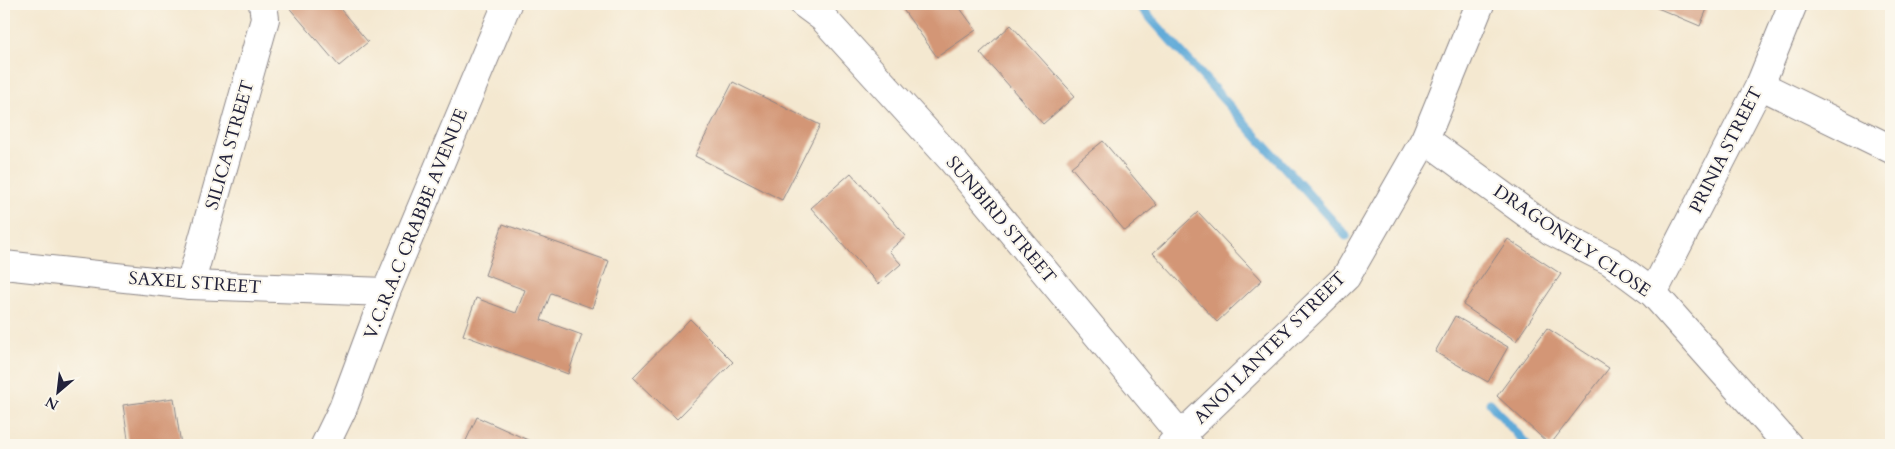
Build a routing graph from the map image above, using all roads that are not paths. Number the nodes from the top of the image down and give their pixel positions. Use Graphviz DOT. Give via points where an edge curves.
graph roads {
  1 [pos="263,4"];
  2 [pos="507,4"];
  3 [pos="804,4"];
  4 [pos="1480,4"];
  5 [pos="1793,4"];
  6 [pos="1760,85"];
  7 [pos="1424,139"];
  8 [pos="1891,149"];
  9 [pos="4,266"];
  10 [pos="190,285"];
  11 [pos="386,292"];
  12 [pos="1653,293"];
  13 [pos="1180,442"];
  14 [pos="325,445"];
  15 [pos="1788,445"];
  1 -- 10 [label="street, SILICA STREET" via="265,19"];
  2 -- 11 [label="street, V.C.R.A.C CRABBE AVENUE"];
  3 -- 13 [label="street, SUNBIRD STREET" via="823,18 952,160"];
  4 -- 7 [label="street, ANOI LANTEY STREET"];
  5 -- 6 [label="street, PRINIA STREET"];
  6 -- 8 [label="street"];
  6 -- 12 [label="street, PRINIA STREET"];
  7 -- 12 [label="street, DRAGONFLY CLOSE" via="1551,231 1610,261"];
  7 -- 13 [label="street, ANOI LANTEY STREET" via="1346,277"];
  9 -- 10 [label="street, SAXEL STREET"];
  10 -- 11 [label="street, SAXEL STREET"];
  11 -- 14 [label="street, V.C.R.A.C CRABBE AVENUE"];
  12 -- 15 [label="street, DRAGONFLY CLOSE"];
}
